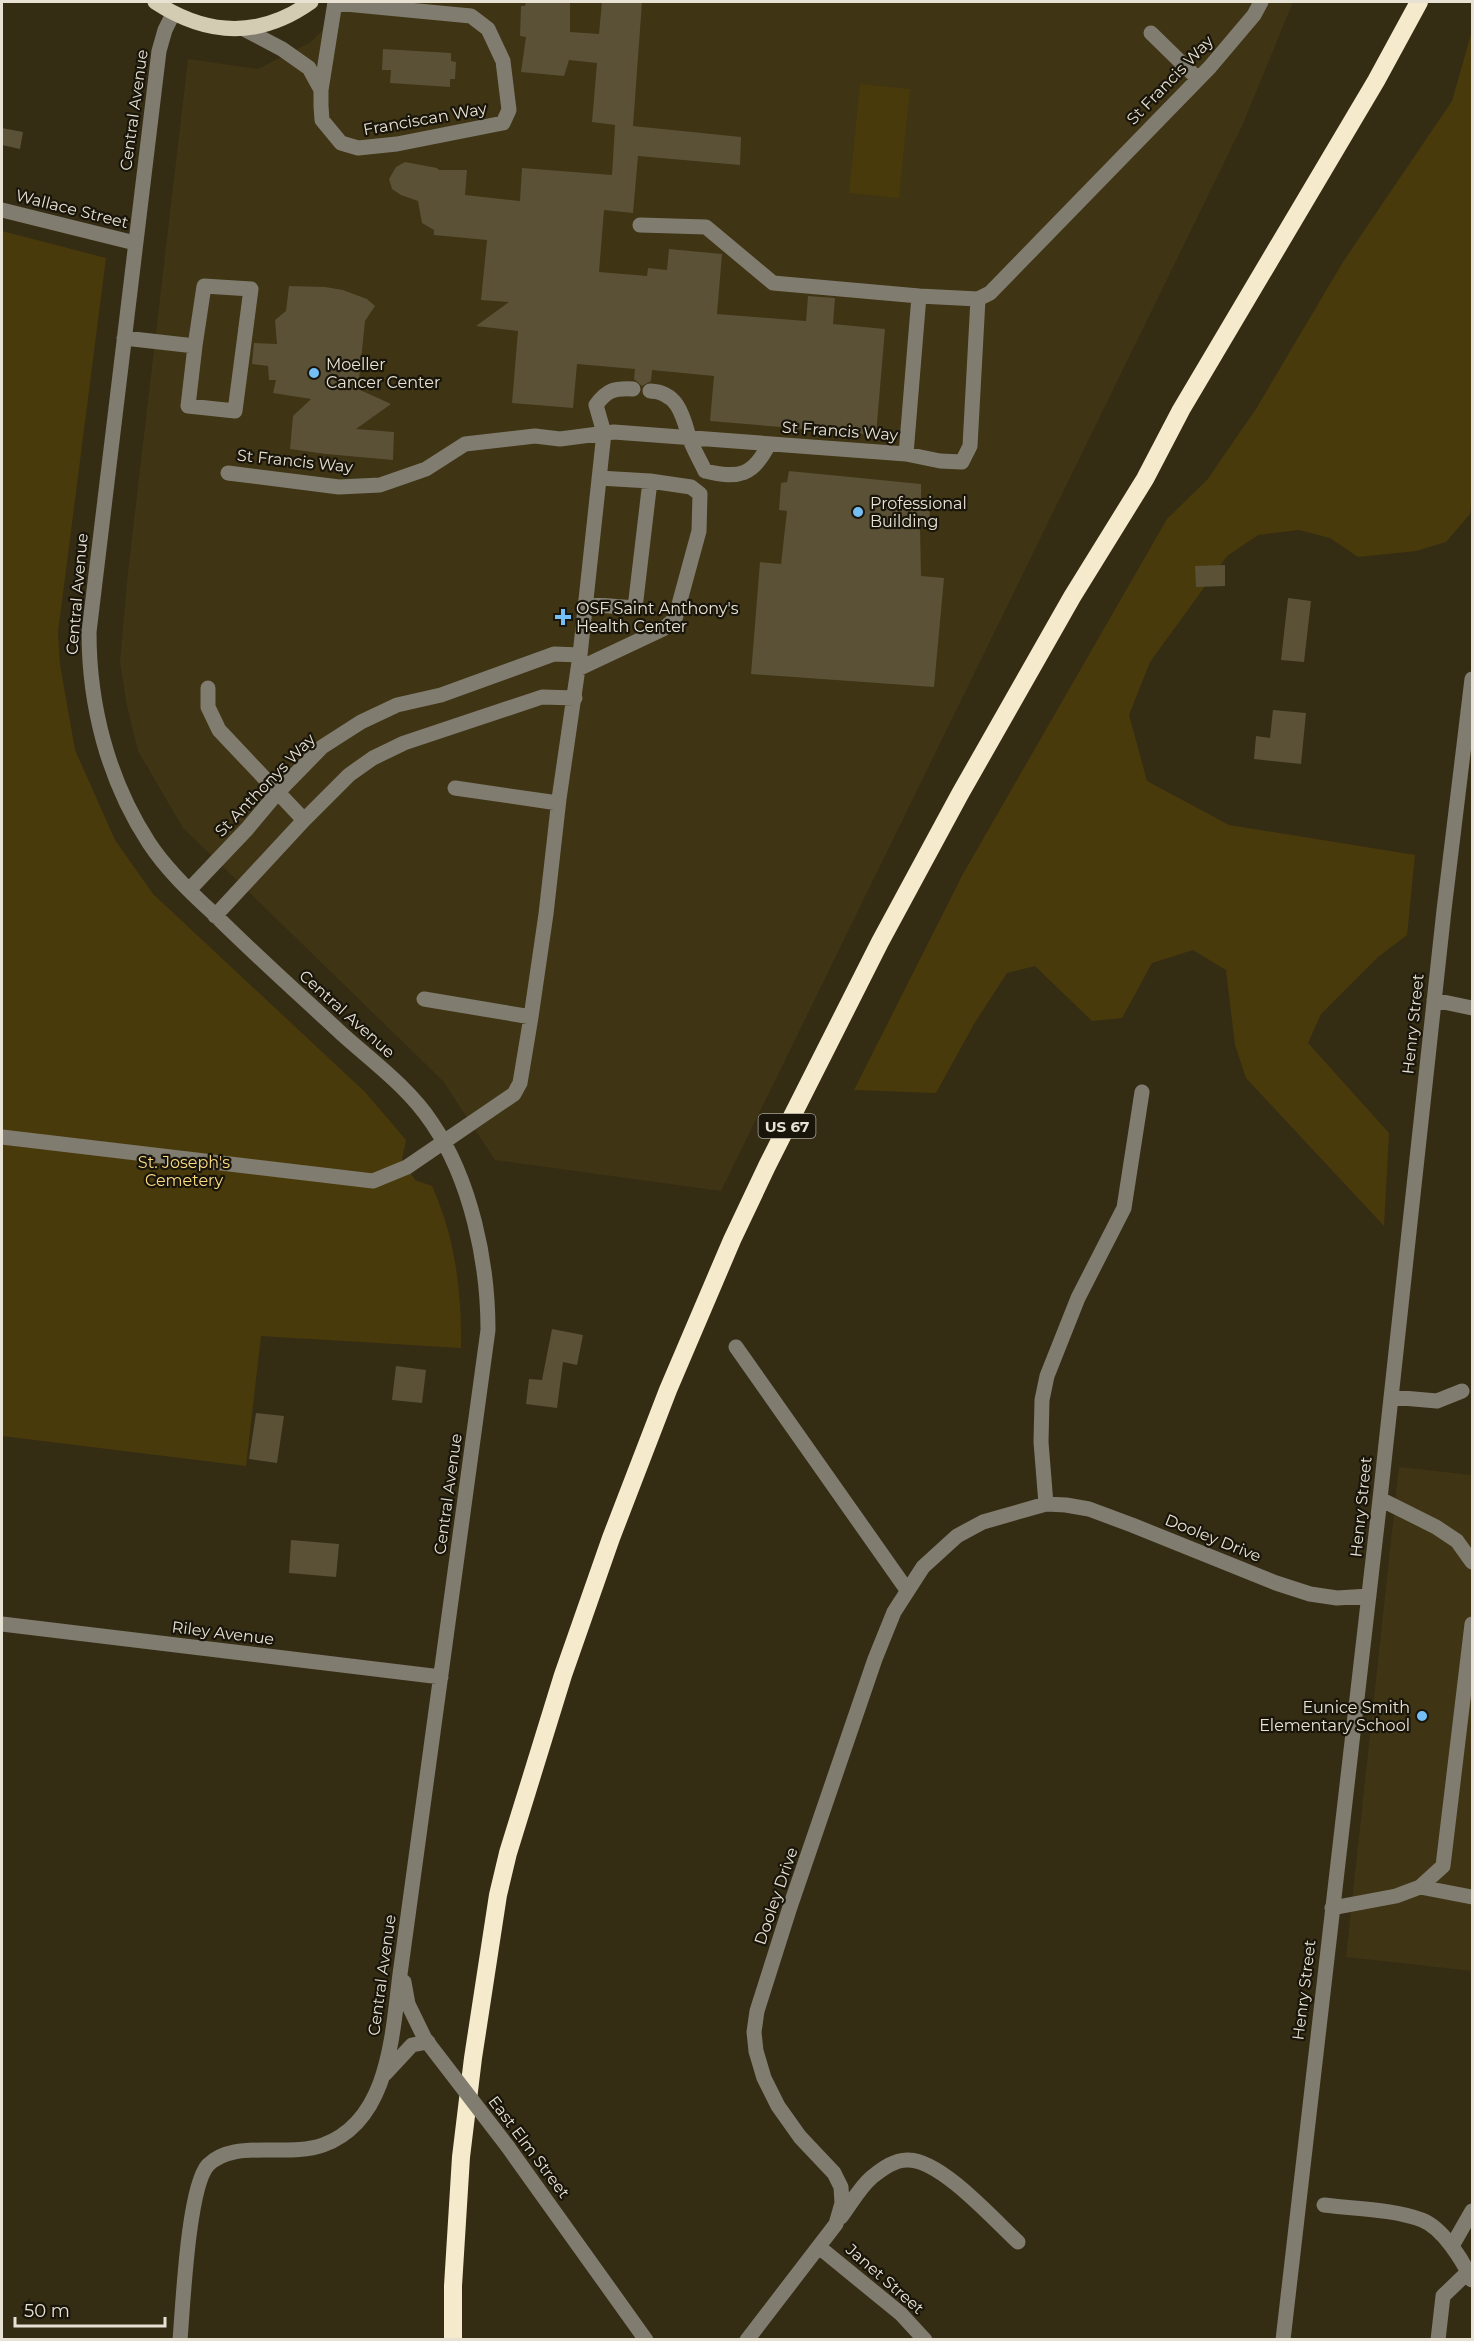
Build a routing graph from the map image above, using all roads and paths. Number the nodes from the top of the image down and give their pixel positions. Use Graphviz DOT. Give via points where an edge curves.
graph roads {
  1 [pos="155,2"];
  2 [pos="311,2"];
  3 [pos="335,2"];
  4 [pos="1261,2"];
  5 [pos="1419,2"];
  6 [pos="173,14"];
  7 [pos="244,29"];
  8 [pos="1151,33"];
  9 [pos="1198,79"];
  10 [pos="321,90"];
  11 [pos="2,210"];
  12 [pos="640,225"];
  13 [pos="135,243"];
  14 [pos="919,296"];
  15 [pos="978,299"];
  16 [pos="124,338"];
  17 [pos="195,346"];
  18 [pos="633,389"];
  19 [pos="650,391"];
  20 [pos="604,433"];
  21 [pos="690,438"];
  22 [pos="769,444"];
  23 [pos="906,454"];
  24 [pos="705,471"];
  25 [pos="228,472"];
  26 [pos="599,478"];
  27 [pos="650,480"];
  28 [pos="691,487"];
  29 [pos="585,604"];
  30 [pos="579,662"];
  31 [pos="1473,679"];
  32 [pos="208,688"];
  33 [pos="574,698"];
  34 [pos="455,788"];
  35 [pos="278,792"];
  36 [pos="558,802"];
  37 [pos="304,820"];
  38 [pos="189,890"];
  39 [pos="215,916"];
  40 [pos="424,999"];
  41 [pos="1434,1000"];
  42 [pos="1473,1008"];
  43 [pos="531,1017"];
  44 [pos="1142,1092"];
  45 [pos="2,1137"];
  46 [pos="443,1143"];
  47 [pos="736,1347"];
  48 [pos="1462,1391"];
  49 [pos="1391,1397"];
  50 [pos="1380,1498"];
  51 [pos="1046,1504"];
  52 [pos="1473,1540"];
  53 [pos="1457,1541"];
  54 [pos="1473,1562"];
  55 [pos="907,1590"];
  56 [pos="1369,1596"];
  57 [pos="2,1624"];
  58 [pos="1473,1624"];
  59 [pos="441,1677"];
  60 [pos="1420,1887"];
  61 [pos="1473,1897"];
  62 [pos="1332,1908"];
  63 [pos="401,1967"];
  64 [pos="426,2040"];
  65 [pos="381,2078"];
  66 [pos="1324,2205"];
  67 [pos="1473,2211"];
  68 [pos="836,2224"];
  69 [pos="1018,2242"];
  70 [pos="819,2247"];
  71 [pos="1452,2247"];
  72 [pos="1470,2276"];
  73 [pos="180,2340"];
  74 [pos="453,2340"];
  75 [pos="646,2340"];
  76 [pos="747,2340"];
  77 [pos="925,2340"];
  78 [pos="1283,2340"];
  79 [pos="1438,2340"];
  1 -- 6 [label="main road"];
  2 -- 7 [label="main road" via="281,19"];
  3 -- 10 [label="street, Franciscan Way"];
  3 -- 10 [label="street, Franciscan Way" via="471,16 488,29 503,61 509,110 503,123 358,148 341,143 322,120"];
  4 -- 9 [label="street, St Francis Way"];
  5 -- 74 [label="highway, US 67" via="1181,410 1145,479 1072,597 885,932 767,1166 668,1390 567,1664 498,1895 461,2157"];
  6 -- 7 [label="main road" via="207,26"];
  6 -- 13 [label="street, Central Avenue" via="159,51"];
  7 -- 10 [label="street" via="309,68"];
  8 -- 9 [label="street"];
  9 -- 15 [label="street, St Francis Way" via="990,293"];
  11 -- 13 [label="street, Wallace Street"];
  12 -- 14 [label="street" via="706,227 773,283"];
  13 -- 16 [label="street, Central Avenue"];
  14 -- 15 [label="street"];
  14 -- 23 [label="street, St Francis Way"];
  15 -- 23 [label="street" via="970,446 962,462"];
  16 -- 17 [label="street"];
  16 -- 38 [label="street, Central Avenue" via="89,632 89,662 105,750 130,808 149,843"];
  17 -- 17 [label="street" via="188,406 235,411 251,289 204,286"];
  18 -- 20 [label="street" via="605,393 596,405"];
  19 -- 21 [label="street" via="670,397 684,416"];
  20 -- 21 [label="street, St Francis Way"];
  20 -- 25 [label="street, St Francis Way" via="465,444 426,470 380,485 339,487"];
  20 -- 26 [label="street"];
  21 -- 22 [label="street, St Francis Way"];
  21 -- 24 [label="street"];
  22 -- 23 [label="street, St Francis Way"];
  22 -- 24 [label="street" via="761,461 742,474 726,476"];
  24 -- 28 [label="street"];
  26 -- 27 [label="street"];
  26 -- 29 [label="street"];
  27 -- 28 [label="street"];
  27 -- 29 [label="street" via="635,608"];
  28 -- 30 [label="street" via="700,494 699,531 675,619 663,630"];
  29 -- 30 [label="street"];
  30 -- 33 [label="street"];
  30 -- 35 [label="street, St Anthonys Way" via="554,654 441,695 397,705 322,747"];
  31 -- 41 [label="street, Henry Street"];
  32 -- 35 [label="street" via="208,707 219,730"];
  33 -- 36 [label="street"];
  33 -- 37 [label="street" via="542,697 404,743 349,775"];
  34 -- 36 [label="street"];
  35 -- 37 [label="street"];
  35 -- 38 [label="street, St Anthonys Way"];
  36 -- 43 [label="street"];
  37 -- 39 [label="street"];
  38 -- 39 [label="street, Central Avenue"];
  39 -- 46 [label="street, Central Avenue" via="404,1091 432,1123"];
  40 -- 43 [label="street"];
  41 -- 42 [label="street"];
  41 -- 49 [label="street, Henry Street"];
  43 -- 46 [label="street" via="520,1083 514,1094"];
  44 -- 51 [label="street" via="1124,1209 1078,1298 1047,1376 1041,1442"];
  45 -- 46 [label="street" via="373,1181 406,1167"];
  46 -- 59 [label="street, Central Avenue" via="473,1218 487,1279 488,1310 487,1342"];
  47 -- 55 [label="street"];
  48 -- 49 [label="street" via="1437,1401"];
  49 -- 50 [label="street, Henry Street"];
  50 -- 53 [label="street"];
  50 -- 56 [label="street, Henry Street"];
  51 -- 55 [label="street, Dooley Drive" via="982,1522 957,1536 923,1567"];
  51 -- 56 [label="street, Dooley Drive" via="1089,1509 1310,1594 1337,1598"];
  52 -- 53 [label="street"];
  53 -- 54 [label="street"];
  55 -- 68 [label="street, Dooley Drive" via="875,1659 790,1907 754,2032 764,2078 778,2106 800,2137 834,2173 841,2187 842,2203"];
  56 -- 62 [label="street, Henry Street"];
  57 -- 59 [label="street, Riley Avenue"];
  58 -- 60 [label="street" via="1443,1866"];
  59 -- 63 [label="street, Central Avenue"];
  60 -- 61 [label="street"];
  60 -- 62 [label="street" via="1396,1896"];
  62 -- 78 [label="street, Henry Street"];
  63 -- 64 [label="street, East Elm Street" via="408,2004"];
  63 -- 65 [label="street, Central Avenue" via="390,2046"];
  64 -- 65 [label="street, Central Avenue" via="412,2045"];
  64 -- 75 [label="street, East Elm Street, bridge"];
  65 -- 73 [label="street, Central Avenue" via="368,2110 340,2138 296,2150 241,2150 221,2156 208,2166 194,2203"];
  66 -- 71 [label="street" via="1424,2220"];
  67 -- 71 [label="street"];
  68 -- 69 [label="street" via="872,2177 897,2161 919,2161 944,2174"];
  68 -- 70 [label="street, Dooley Drive"];
  70 -- 76 [label="street, Dooley Drive"];
  70 -- 77 [label="street, Janet Street" via="901,2314"];
  71 -- 72 [label="street"];
  72 -- 79 [label="street" via="1443,2296"];
}
